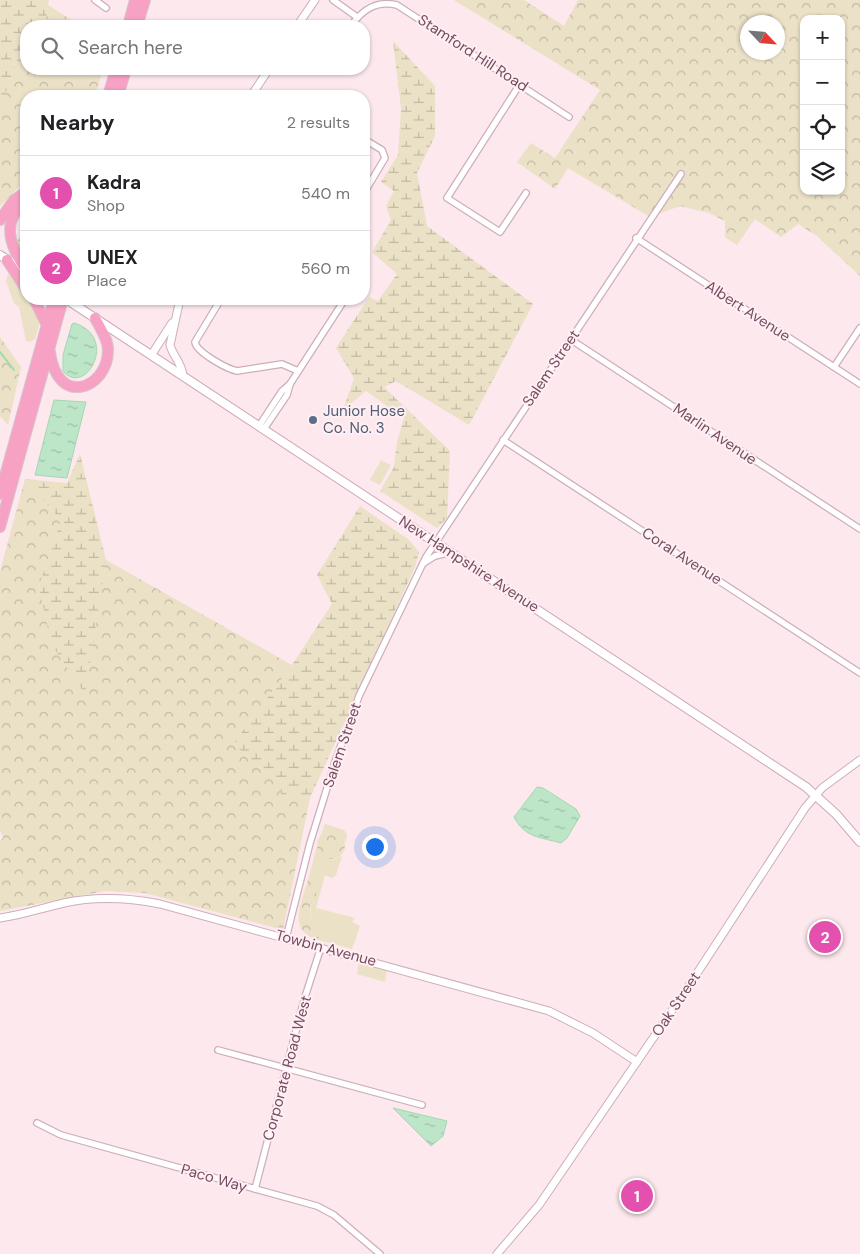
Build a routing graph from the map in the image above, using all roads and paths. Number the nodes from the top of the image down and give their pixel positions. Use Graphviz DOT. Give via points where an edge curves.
graph roads {
  1 [pos="95,0"];
  2 [pos="135,0"];
  3 [pos="145,0"];
  4 [pos="315,0"];
  5 [pos="333,0"];
  6 [pos="106,8"];
  7 [pos="357,17"];
  8 [pos="130,20"];
  9 [pos="139,20"];
  10 [pos="301,20"];
  11 [pos="355,20"];
  12 [pos="114,75"];
  13 [pos="124,75"];
  14 [pos="265,75"];
  15 [pos="520,84"];
  16 [pos="110,90"];
  17 [pos="120,90"];
  18 [pos="255,90"];
  19 [pos="569,117"];
  20 [pos="370,143"];
  21 [pos="681,174"];
  22 [pos="370,183"];
  23 [pos="526,192"];
  24 [pos="20,196"];
  25 [pos="20,208"];
  26 [pos="0,220"];
  27 [pos="636,238"];
  28 [pos="3,258"];
  29 [pos="20,261"];
  30 [pos="20,268"];
  31 [pos="20,281"];
  32 [pos="37,305"];
  33 [pos="52,305"];
  34 [pos="63,305"];
  35 [pos="74,305"];
  36 [pos="179,305"];
  37 [pos="217,305"];
  38 [pos="341,305"];
  39 [pos="176,316"];
  40 [pos="95,318"];
  41 [pos="47,325"];
  42 [pos="860,328"];
  43 [pos="570,339"];
  44 [pos="50,347"];
  45 [pos="152,354"];
  46 [pos="834,367"];
  47 [pos="298,371"];
  48 [pos="183,374"];
  49 [pos="860,384"];
  50 [pos="261,428"];
  51 [pos="503,440"];
  52 [pos="0,494"];
  53 [pos="0,527"];
  54 [pos="860,529"];
  55 [pos="436,541"];
  56 [pos="452,552"];
  57 [pos="424,563"];
  58 [pos="860,673"];
  59 [pos="860,760"];
  60 [pos="816,795"];
  61 [pos="860,842"];
  62 [pos="0,918"];
  63 [pos="286,938"];
  64 [pos="321,947"];
  65 [pos="218,1050"];
  66 [pos="637,1062"];
  67 [pos="286,1069"];
  68 [pos="422,1105"];
  69 [pos="36,1123"];
  70 [pos="255,1189"];
  71 [pos="380,1254"];
  72 [pos="496,1254"];
  1 -- 6 [label="street"];
  2 -- 8 [label="highway"];
  3 -- 9 [label="highway"];
  4 -- 10 [label="street"];
  5 -- 7 [label="street"];
  7 -- 11 [label="street, Stamford Hill Road"];
  7 -- 15 [label="street, Stamford Hill Road" via="376,4 397,5"];
  12 -- 16 [label="highway"];
  13 -- 17 [label="highway"];
  14 -- 18 [label="street"];
  15 -- 19 [label="street, Stamford Hill Road"];
  15 -- 23 [label="street" via="446,198 500,232"];
  20 -- 22 [label="street" via="382,150 385,158"];
  21 -- 27 [label="street, Salem Street"];
  24 -- 26 [label="highway"];
  25 -- 29 [label="highway" via="10,234 12,247"];
  27 -- 43 [label="street, Salem Street"];
  27 -- 46 [label="street, Albert Avenue"];
  28 -- 30 [label="main road"];
  28 -- 31 [label="highway"];
  32 -- 41 [label="highway"];
  33 -- 41 [label="highway"];
  34 -- 44 [label="highway"];
  35 -- 40 [label="main road, New Hampshire Avenue"];
  36 -- 39 [label="street"];
  37 -- 47 [label="street" via="195,342 198,349 230,370 282,364"];
  38 -- 47 [label="street"];
  39 -- 45 [label="street"];
  39 -- 48 [label="street" via="170,345 181,362"];
  40 -- 44 [label="highway" via="108,350 105,364 92,382 76,387 61,382 55,373"];
  40 -- 45 [label="main road, New Hampshire Avenue"];
  41 -- 52 [label="highway"];
  42 -- 46 [label="street"];
  43 -- 51 [label="street, Salem Street"];
  43 -- 54 [label="street, Marlin Avenue"];
  44 -- 53 [label="highway"];
  45 -- 48 [label="main road, New Hampshire Avenue"];
  46 -- 49 [label="street, Albert Avenue"];
  47 -- 50 [label="street" via="282,391"];
  48 -- 50 [label="main road, New Hampshire Avenue"];
  50 -- 55 [label="main road, New Hampshire Avenue"];
  51 -- 55 [label="street, Salem Street"];
  51 -- 58 [label="street, Coral Avenue"];
  55 -- 56 [label="main road, New Hampshire Avenue"];
  55 -- 57 [label="street, Salem Street"];
  56 -- 57 [label="street"];
  56 -- 60 [label="main road, New Hampshire Avenue"];
  57 -- 63 [label="street, Salem Street" via="363,688 336,759"];
  59 -- 60 [label="street, Oak Street"];
  60 -- 61 [label="main road, New Hampshire Avenue"];
  60 -- 66 [label="street, Oak Street"];
  62 -- 63 [label="street, Towbin Avenue" via="96,898 124,899 160,904"];
  63 -- 64 [label="street, Towbin Avenue"];
  64 -- 66 [label="street, Towbin Avenue" via="549,1010 593,1033"];
  64 -- 67 [label="street, Corporate Road West"];
  65 -- 67 [label="street"];
  66 -- 72 [label="street, Oak Street" via="539,1205"];
  67 -- 68 [label="street"];
  67 -- 70 [label="street, Corporate Road West"];
  69 -- 70 [label="street, Paco Way" via="61,1135"];
  70 -- 71 [label="street, Paco Way" via="307,1203 333,1215"];
}
